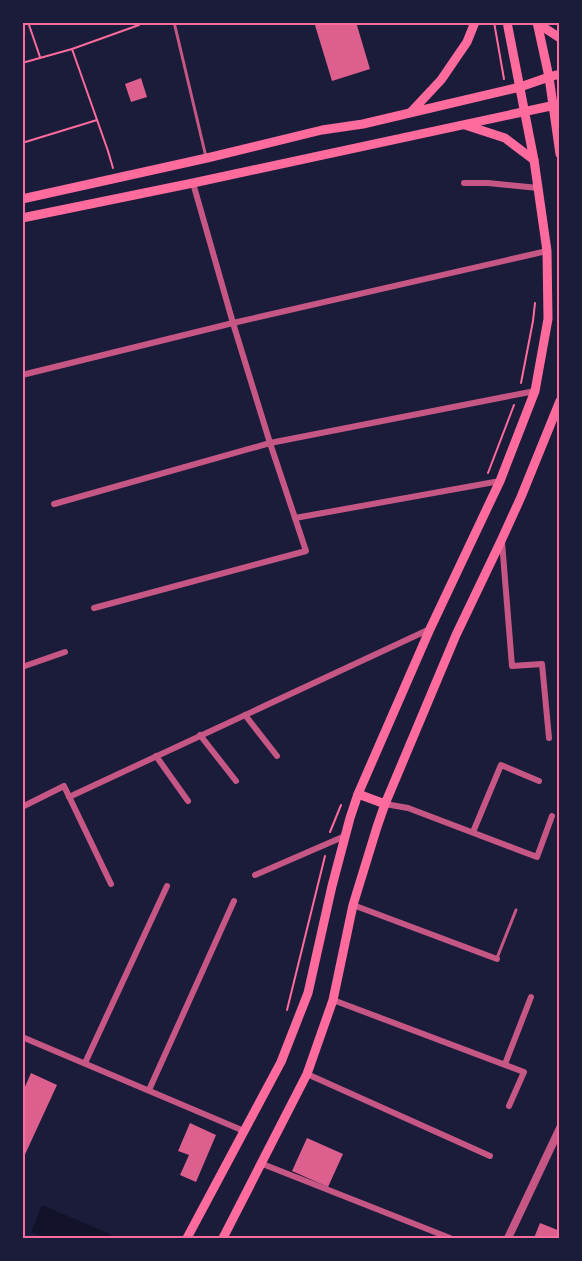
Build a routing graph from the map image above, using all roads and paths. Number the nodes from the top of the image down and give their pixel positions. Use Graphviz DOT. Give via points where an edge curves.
graph roads {
  1 [pos="28,22"];
  2 [pos="174,22"];
  3 [pos="475,22"];
  4 [pos="507,22"];
  5 [pos="537,23"];
  6 [pos="139,25"];
  7 [pos="560,38"];
  8 [pos="72,49"];
  9 [pos="41,57"];
  10 [pos="22,63"];
  11 [pos="560,74"];
  12 [pos="549,76"];
  13 [pos="520,87"];
  14 [pos="556,104"];
  15 [pos="411,112"];
  16 [pos="524,112"];
  17 [pos="97,120"];
  18 [pos="363,124"];
  19 [pos="462,124"];
  20 [pos="22,143"];
  21 [pos="368,144"];
  22 [pos="560,154"];
  23 [pos="207,158"];
  24 [pos="534,160"];
  25 [pos="116,179"];
  26 [pos="193,183"];
  27 [pos="464,183"];
  28 [pos="538,188"];
  29 [pos="22,199"];
  30 [pos="22,218"];
  31 [pos="547,250"];
  32 [pos="548,314"];
  33 [pos="560,315"];
  34 [pos="233,323"];
  35 [pos="22,375"];
  36 [pos="535,391"];
  37 [pos="560,401"];
  38 [pos="270,443"];
  39 [pos="500,481"];
  40 [pos="54,504"];
  41 [pos="296,518"];
  42 [pos="501,541"];
  43 [pos="94,608"];
  44 [pos="430,628"];
  45 [pos="65,652"];
  46 [pos="22,667"];
  47 [pos="245,715"];
  48 [pos="200,735"];
  49 [pos="549,738"];
  50 [pos="156,756"];
  51 [pos="277,756"];
  52 [pos="236,781"];
  53 [pos="539,781"];
  54 [pos="358,794"];
  55 [pos="69,796"];
  56 [pos="188,801"];
  57 [pos="385,804"];
  58 [pos="22,807"];
  59 [pos="552,816"];
  60 [pos="473,832"];
  61 [pos="345,836"];
  62 [pos="255,875"];
  63 [pos="111,884"];
  64 [pos="167,886"];
  65 [pos="234,901"];
  66 [pos="353,905"];
  67 [pos="516,910"];
  68 [pos="496,959"];
  69 [pos="531,997"];
  70 [pos="333,1000"];
  71 [pos="22,1037"];
  72 [pos="85,1063"];
  73 [pos="505,1064"];
  74 [pos="307,1074"];
  75 [pos="149,1090"];
  76 [pos="509,1106"];
  77 [pos="560,1128"];
  78 [pos="244,1131"];
  79 [pos="490,1156"];
  80 [pos="260,1164"];
  81 [pos="187,1239"];
  82 [pos="223,1239"];
  83 [pos="450,1239"];
  84 [pos="508,1239"];
  1 -- 9 [label="path"];
  2 -- 23 [label="lane"];
  3 -- 15 [label="main road" via="441,80"];
  4 -- 13 [label="main road"];
  5 -- 7 [label="main road"];
  5 -- 12 [label="main road"];
  6 -- 8 [label="path"];
  8 -- 9 [label="path"];
  8 -- 17 [label="path"];
  9 -- 10 [label="path"];
  11 -- 12 [label="main road"];
  12 -- 13 [label="main road"];
  12 -- 14 [label="main road"];
  13 -- 15 [label="main road"];
  13 -- 16 [label="main road"];
  14 -- 16 [label="main road"];
  14 -- 22 [label="main road"];
  15 -- 18 [label="main road"];
  16 -- 19 [label="main road"];
  16 -- 24 [label="main road"];
  17 -- 20 [label="path"];
  17 -- 25 [label="path"];
  18 -- 21 [label="main road"];
  18 -- 23 [label="main road"];
  19 -- 21 [label="main road"];
  19 -- 24 [label="main road" via="505,138"];
  21 -- 26 [label="main road"];
  23 -- 25 [label="main road"];
  24 -- 28 [label="main road"];
  25 -- 29 [label="main road"];
  26 -- 30 [label="main road"];
  26 -- 34 [label="street"];
  27 -- 28 [label="street"];
  28 -- 31 [label="main road"];
  31 -- 32 [label="main road"];
  31 -- 34 [label="street"];
  32 -- 33 [label="main road"];
  32 -- 36 [label="main road"];
  34 -- 35 [label="street"];
  34 -- 38 [label="street"];
  36 -- 38 [label="street"];
  36 -- 39 [label="main road"];
  37 -- 42 [label="main road"];
  38 -- 40 [label="street"];
  38 -- 41 [label="street"];
  39 -- 41 [label="street"];
  39 -- 44 [label="main road"];
  41 -- 43 [label="street" via="306,551"];
  42 -- 49 [label="street" via="512,666 542,664"];
  42 -- 57 [label="main road" via="456,635"];
  44 -- 47 [label="street"];
  44 -- 54 [label="main road"];
  45 -- 46 [label="street"];
  47 -- 48 [label="street"];
  47 -- 51 [label="street"];
  48 -- 50 [label="street"];
  48 -- 52 [label="street"];
  50 -- 55 [label="street"];
  50 -- 56 [label="street"];
  53 -- 60 [label="street" via="501,765"];
  54 -- 57 [label="main road"];
  54 -- 61 [label="main road"];
  55 -- 58 [label="street" via="64,786"];
  55 -- 63 [label="street"];
  57 -- 60 [label="street" via="408,808"];
  57 -- 66 [label="main road"];
  59 -- 60 [label="street" via="537,857"];
  61 -- 62 [label="street"];
  61 -- 78 [label="main road" via="308,993 281,1062"];
  64 -- 72 [label="street"];
  65 -- 75 [label="street"];
  66 -- 68 [label="street"];
  66 -- 70 [label="main road"];
  67 -- 68 [label="lane"];
  69 -- 73 [label="street"];
  70 -- 73 [label="street"];
  70 -- 74 [label="main road"];
  71 -- 72 [label="street"];
  72 -- 75 [label="street"];
  73 -- 76 [label="street" via="524,1072"];
  74 -- 79 [label="street"];
  74 -- 80 [label="main road"];
  75 -- 78 [label="street"];
  77 -- 84 [label="street"];
  78 -- 81 [label="main road"];
  80 -- 82 [label="main road"];
  80 -- 83 [label="street"];
}
